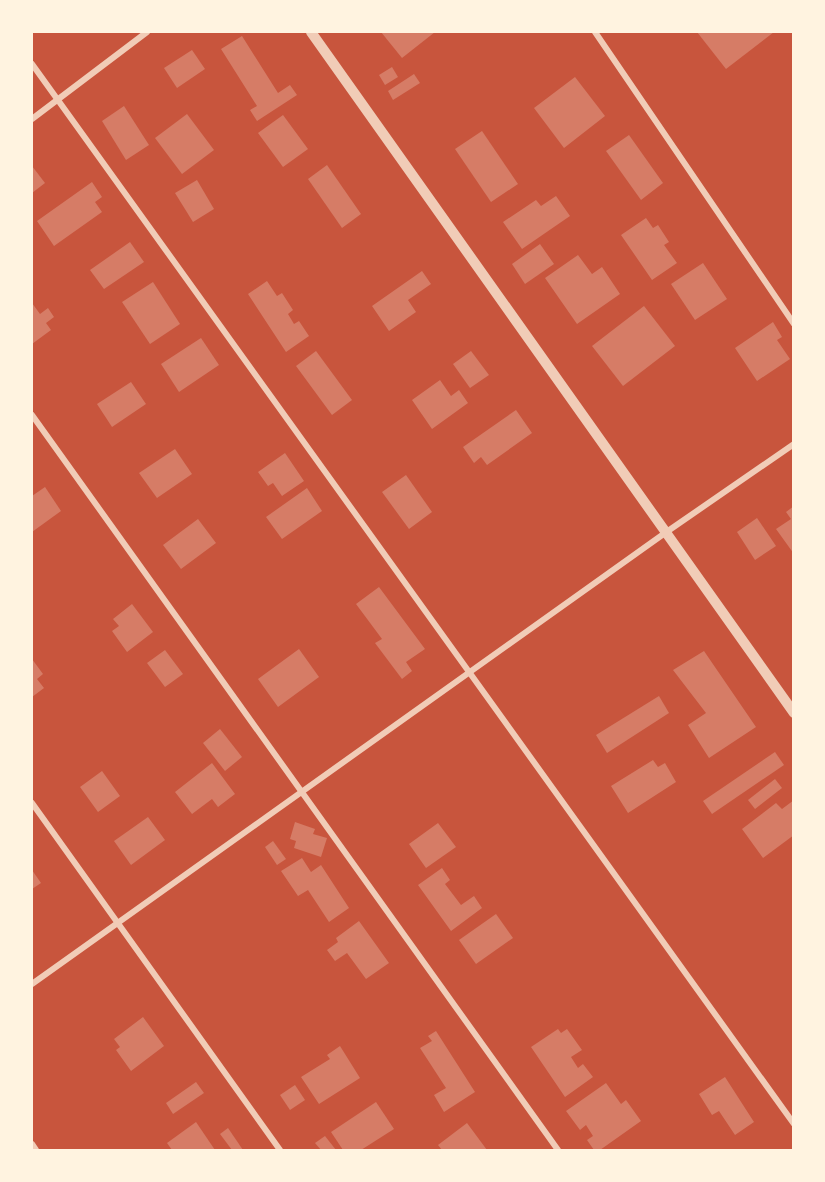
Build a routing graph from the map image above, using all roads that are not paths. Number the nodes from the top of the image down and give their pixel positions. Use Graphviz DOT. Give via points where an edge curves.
graph roads {
  1 [pos="147,32"];
  2 [pos="311,32"];
  3 [pos="595,32"];
  4 [pos="32,64"];
  5 [pos="58,100"];
  6 [pos="32,119"];
  7 [pos="794,324"];
  8 [pos="32,415"];
  9 [pos="794,444"];
  10 [pos="665,533"];
  11 [pos="470,672"];
  12 [pos="794,713"];
  13 [pos="302,791"];
  14 [pos="32,803"];
  15 [pos="117,924"];
  16 [pos="32,984"];
  17 [pos="794,1124"];
  18 [pos="32,1144"];
  19 [pos="36,1150"];
  20 [pos="280,1150"];
  21 [pos="558,1150"];
  1 -- 5 [label="street"];
  2 -- 10 [label="street"];
  3 -- 7 [label="street"];
  4 -- 5 [label="street"];
  5 -- 6 [label="street"];
  5 -- 11 [label="street"];
  8 -- 13 [label="street"];
  9 -- 10 [label="street"];
  10 -- 11 [label="street"];
  10 -- 12 [label="street"];
  11 -- 13 [label="street"];
  11 -- 17 [label="street"];
  13 -- 15 [label="street"];
  13 -- 21 [label="street"];
  14 -- 15 [label="street"];
  15 -- 16 [label="street"];
  15 -- 20 [label="street"];
  18 -- 19 [label="street"];
}
